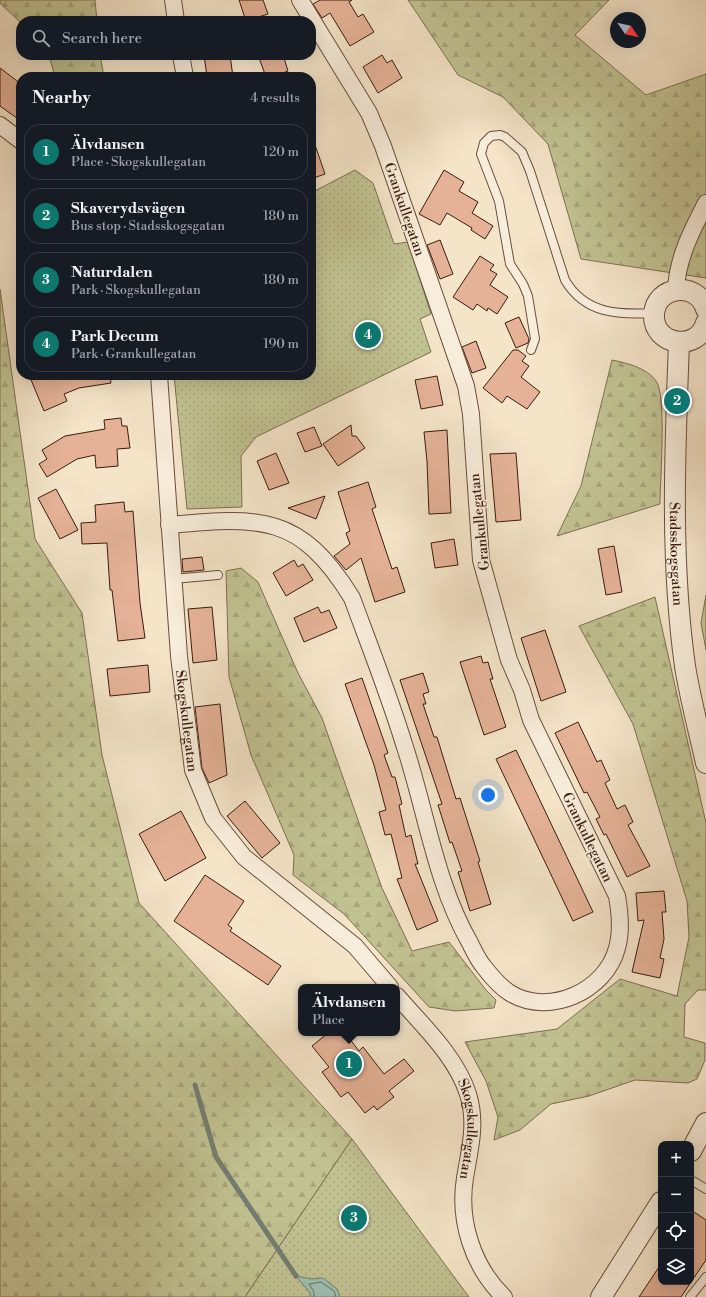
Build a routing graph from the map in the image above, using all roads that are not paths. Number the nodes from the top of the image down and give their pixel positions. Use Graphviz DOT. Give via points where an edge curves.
graph roads {
  1 [pos="173,0"];
  2 [pos="300,0"];
  3 [pos="175,16"];
  4 [pos="310,16"];
  5 [pos="316,26"];
  6 [pos="182,60"];
  7 [pos="184,72"];
  8 [pos="0,125"];
  9 [pos="16,137"];
  10 [pos="706,203"];
  11 [pos="676,290"];
  12 [pos="706,308"];
  13 [pos="654,314"];
  14 [pos="706,323"];
  15 [pos="679,342"];
  16 [pos="531,350"];
  17 [pos="159,380"];
  18 [pos="169,525"];
  19 [pos="218,576"];
  20 [pos="173,579"];
  21 [pos="706,763"];
  22 [pos="387,984"];
  23 [pos="400,1000"];
  24 [pos="706,1123"];
  25 [pos="694,1145"];
  26 [pos="694,1182"];
  27 [pos="706,1189"];
  28 [pos="658,1207"];
  29 [pos="706,1277"];
  30 [pos="504,1297"];
  31 [pos="601,1297"];
  32 [pos="690,1297"];
  1 -- 3 [label="street"];
  2 -- 4 [label="street, Grankullegatan"];
  5 -- 18 [label="street, Grankullegatan" via="369,113 383,146 466,386 471,414 481,560 498,626 531,720 617,896 620,932 617,949 600,978 572,997 554,1002 533,1001 510,993 483,966 461,928 444,886 404,744 352,598 324,559 299,538 274,525 227,520"];
  6 -- 7 [label="street"];
  8 -- 9 [label="street"];
  10 -- 11 [label="street" via="691,233"];
  11 -- 12 [label="street" via="683,289 696,294"];
  11 -- 13 [label="street" via="664,295"];
  13 -- 15 [label="street" via="660,333"];
  13 -- 16 [label="lane" via="612,313 587,304 571,291 565,280 522,152 505,137 491,136 484,143 481,154 499,201 510,264 528,296 534,339"];
  14 -- 15 [label="street" via="701,334"];
  15 -- 21 [label="street, Stadsskogsgatan" via="675,488 678,597 685,666"];
  17 -- 18 [label="street, Skogskullegatan"];
  18 -- 20 [label="street, Skogskullegatan"];
  19 -- 20 [label="lane"];
  20 -- 22 [label="street, Skogskullegatan" via="179,656 193,770 213,818 244,857 355,946"];
  23 -- 30 [label="street, Skogskullegatan" via="448,1056 468,1093 473,1124 465,1178 465,1228 477,1259"];
  24 -- 25 [label="street"];
  26 -- 27 [label="lane"];
  28 -- 31 [label="street"];
  29 -- 32 [label="lane"];
}
